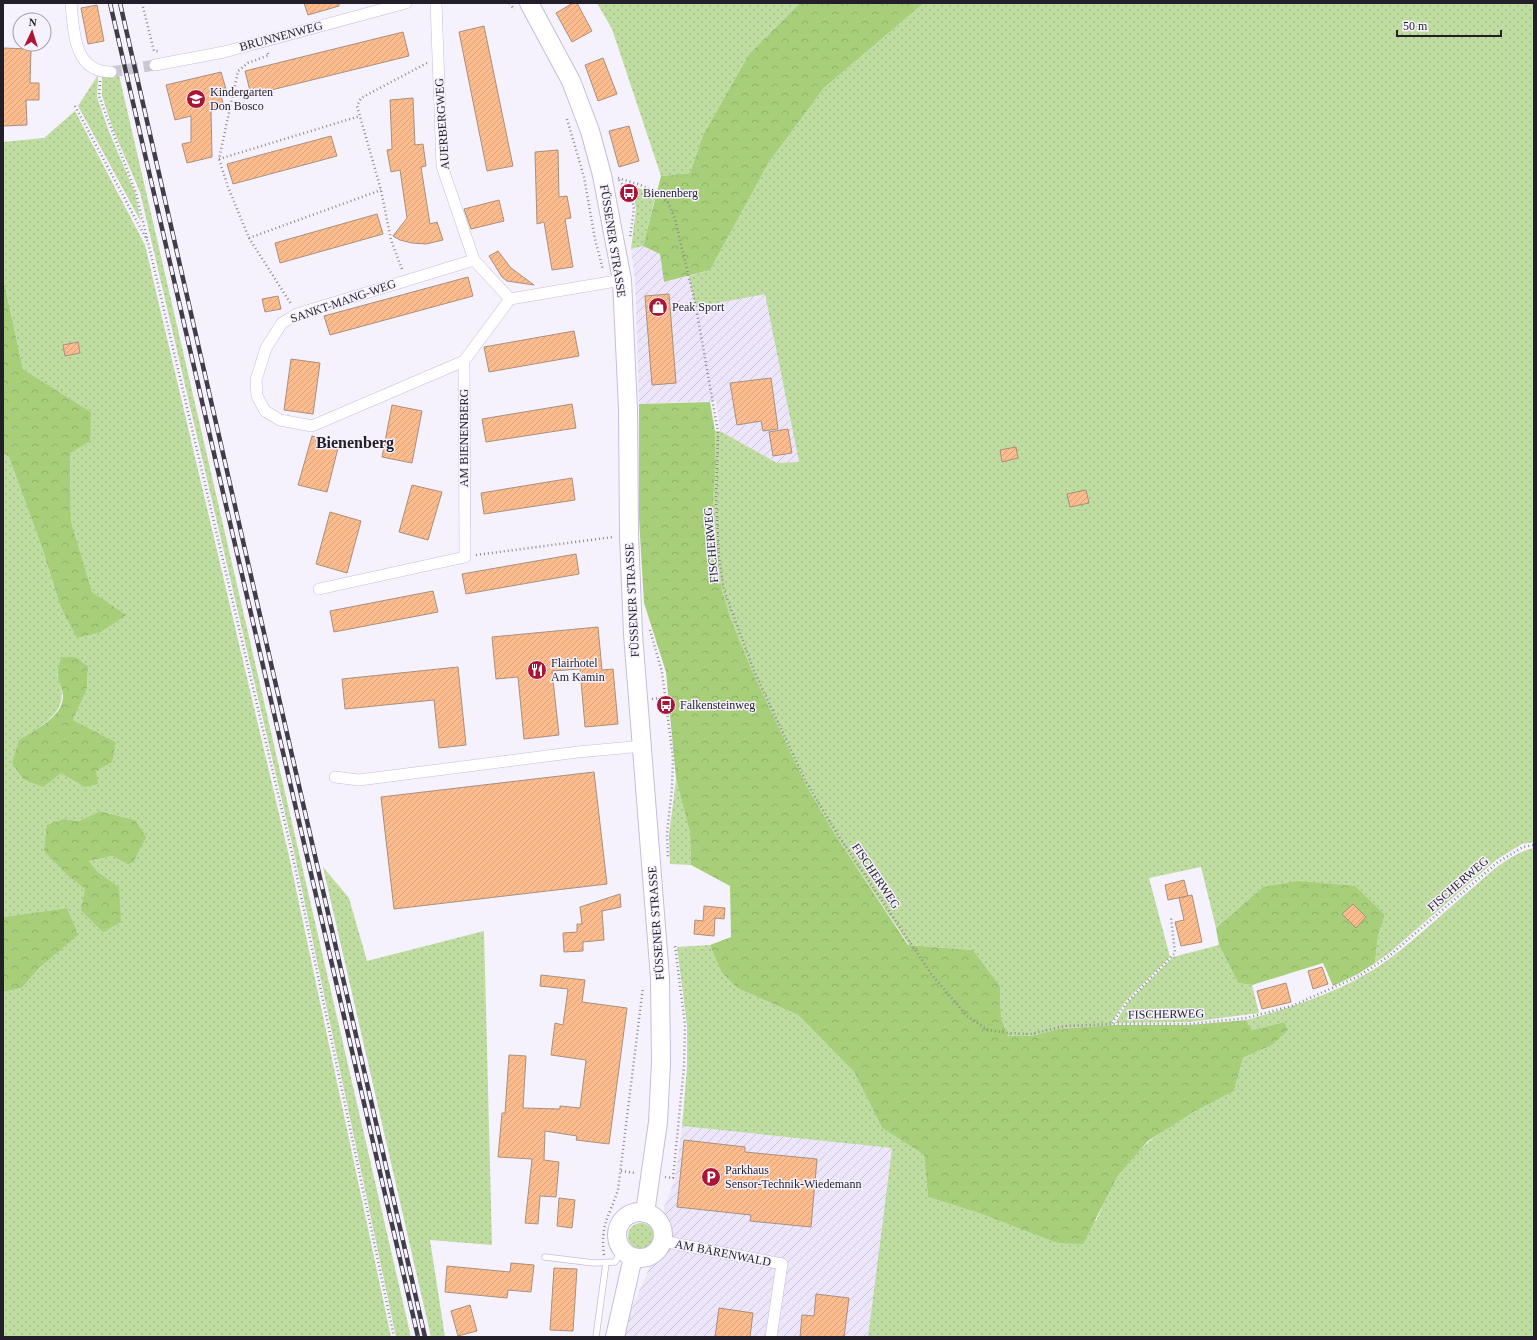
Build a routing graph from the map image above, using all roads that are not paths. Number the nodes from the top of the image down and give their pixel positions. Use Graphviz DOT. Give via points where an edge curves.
graph roads {
  1 [pos="71,3"];
  2 [pos="406,3"];
  3 [pos="436,3"];
  4 [pos="523,9"];
  5 [pos="155,65"];
  6 [pos="105,72"];
  7 [pos="474,260"];
  8 [pos="614,281"];
  9 [pos="510,299"];
  10 [pos="464,361"];
  11 [pos="320,589"];
  12 [pos="643,746"];
  13 [pos="335,777"];
  14 [pos="644,1213"];
  15 [pos="662,1241"];
  16 [pos="627,1251"];
  17 [pos="545,1257"];
  18 [pos="606,1263"];
  19 [pos="596,1337"];
  20 [pos="615,1337"];
  21 [pos="771,1337"];
  1 -- 6 [label="street" via="80,55 91,67"];
  2 -- 5 [label="street, BRUNNENWEG" via="224,52"];
  3 -- 7 [label="street, AUERBERGWEG" via="442,166"];
  4 -- 8 [label="main road, FÜSSENER STRASSE" via="572,81 590,131 602,175"];
  7 -- 9 [label="street, AUERBERGWEG"];
  7 -- 10 [label="street, SANKT-MANG-WEG" via="297,314 282,323 266,348 256,380 257,396 265,411 280,420 312,426"];
  8 -- 9 [label="street"];
  8 -- 12 [label="main road, FÜSSENER STRASSE" via="628,409 618,534 633,634"];
  9 -- 10 [label="street"];
  10 -- 11 [label="street, AM BIENENBERG" via="465,557"];
  12 -- 13 [label="street" via="359,780"];
  12 -- 14 [label="main road, FÜSSENER STRASSE" via="660,978 661,1055 658,1122 652,1175"];
  14 -- 15 [label="main road" via="657,1220 661,1226"];
  14 -- 16 [label="main road" via="630,1214 620,1224 617,1239"];
  15 -- 16 [label="main road" via="654,1253 641,1258"];
  15 -- 21 [label="street, AM BÄRENWALD" via="782,1264"];
  16 -- 18 [label="lane" via="615,1262"];
  16 -- 20 [label="main road"];
  17 -- 18 [label="lane"];
  18 -- 19 [label="lane"];
}
